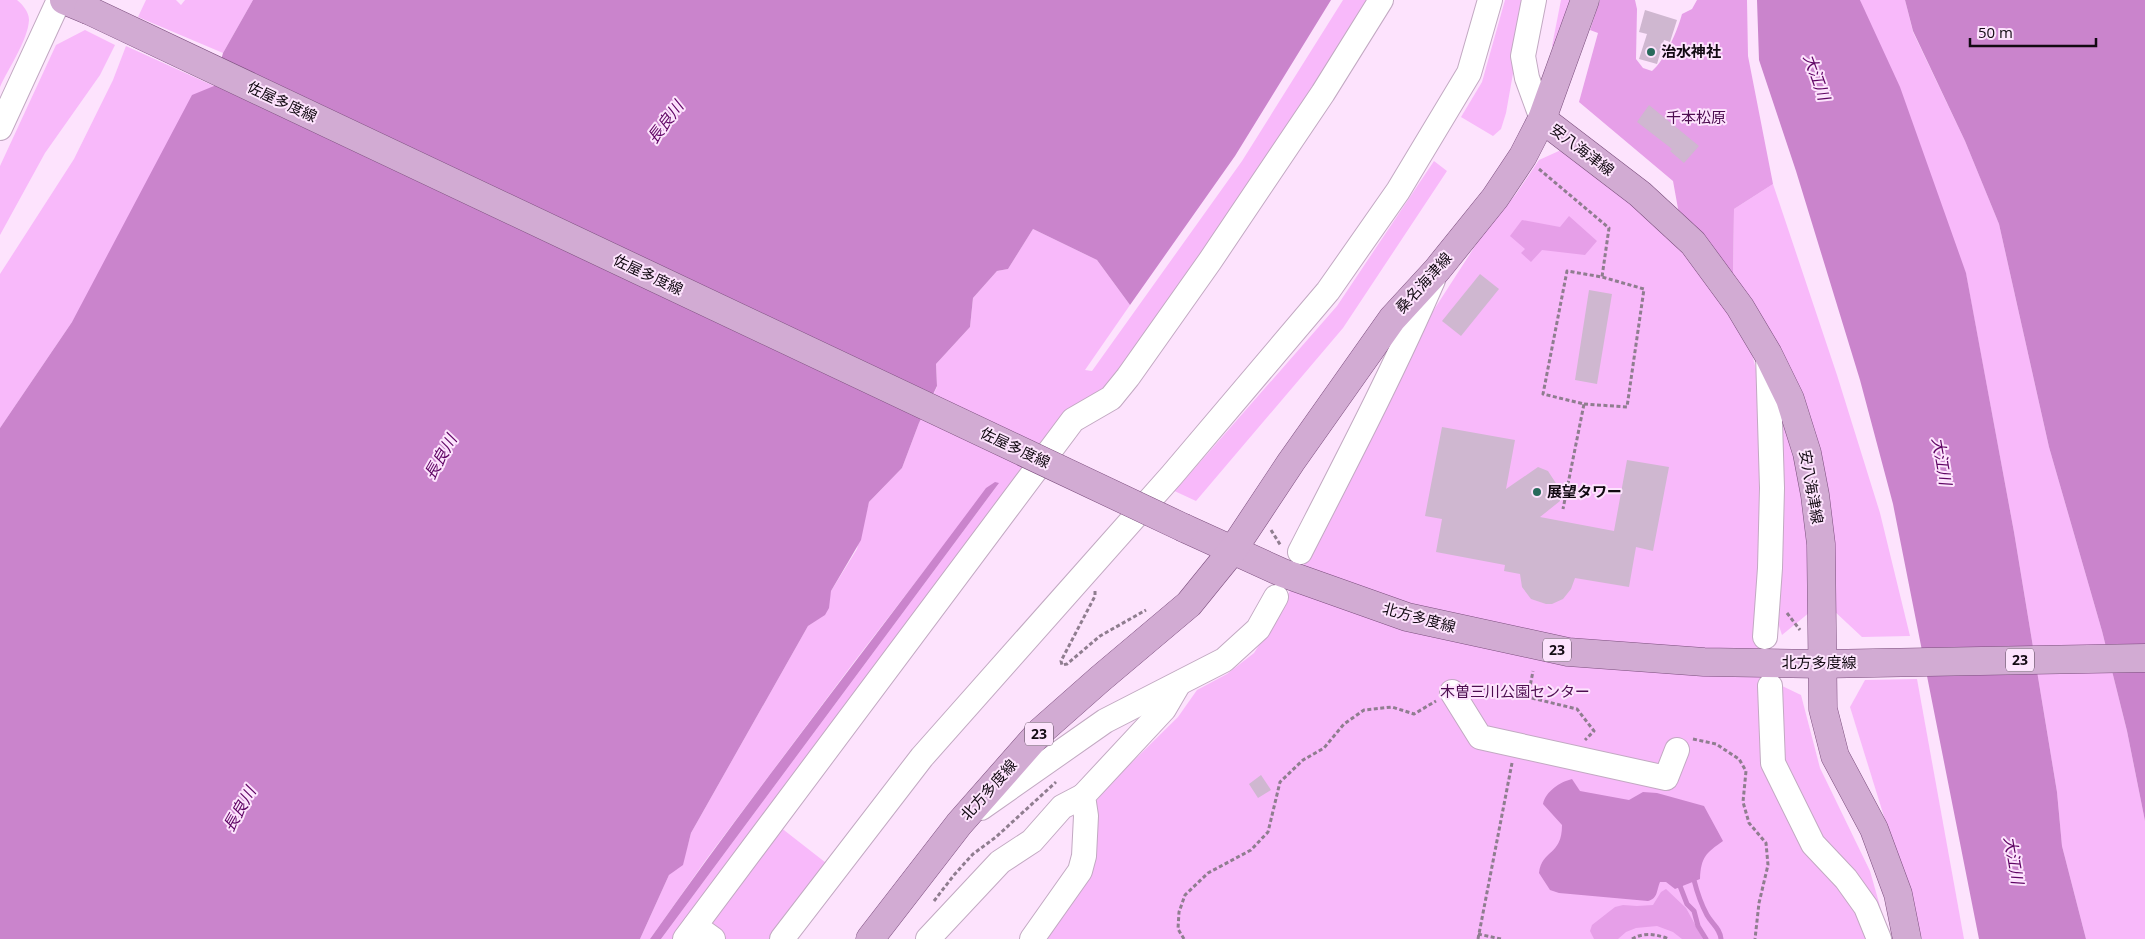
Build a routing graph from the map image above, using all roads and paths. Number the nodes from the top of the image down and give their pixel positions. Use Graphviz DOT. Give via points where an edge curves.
graph roads {
  1 [pos="59,0"];
  2 [pos="1381,0"];
  3 [pos="1490,0"];
  4 [pos="1534,0"];
  5 [pos="1585,0"];
  6 [pos="76,5"];
  7 [pos="1542,119"];
  8 [pos="0,128"];
  9 [pos="1523,156"];
  10 [pos="1437,270"];
  11 [pos="1602,277"];
  12 [pos="1768,354"];
  13 [pos="1584,404"];
  14 [pos="1563,509"];
  15 [pos="1270,529"];
  16 [pos="1232,551"];
  17 [pos="1292,552"];
  18 [pos="1079,578"];
  19 [pos="1276,596"];
  20 [pos="1782,606"];
  21 [pos="1147,610"];
  22 [pos="1797,625"];
  23 [pos="1765,637"];
  24 [pos="2145,658"];
  25 [pos="1821,664"];
  26 [pos="1533,671"];
  27 [pos="1178,685"];
  28 [pos="1770,686"];
  29 [pos="1528,697"];
  30 [pos="1456,699"];
  31 [pos="1677,750"];
  32 [pos="1569,757"];
  33 [pos="1062,777"];
  34 [pos="1507,786"];
  35 [pos="1083,796"];
  36 [pos="959,824"];
  37 [pos="932,904"];
  38 [pos="1478,934"];
  39 [pos="698,935"];
  40 [pos="782,939"];
  41 [pos="870,939"];
  42 [pos="928,939"];
  43 [pos="1032,939"];
  44 [pos="1184,939"];
  45 [pos="1478,939"];
  46 [pos="1502,939"];
  47 [pos="1632,939"];
  48 [pos="1669,939"];
  49 [pos="1755,939"];
  50 [pos="1878,939"];
  51 [pos="1908,939"];
  1 -- 8 [label="street"];
  2 -- 39 [label="street" via="1323,93 1128,378 1111,398 1073,420"];
  3 -- 18 [label="street" via="1469,73 1398,191 1328,292 1172,475"];
  4 -- 7 [label="street" via="1524,56 1527,78"];
  5 -- 7 [label="main road, 桑名海津線"];
  6 -- 16 [label="main road, 佐屋多度線, bridge"];
  7 -- 9 [label="main road, 桑名海津線"];
  7 -- 12 [label="main road, 安八海津線" via="1640,194 1692,242 1740,307"];
  9 -- 10 [label="main road, 桑名海津線" via="1495,198"];
  9 -- 11 [label="path" via="1609,228"];
  10 -- 16 [label="main road, 桑名海津線" via="1392,319"];
  10 -- 17 [label="street" via="1339,477"];
  11 -- 13 [label="path" via="1567,271 1543,394"];
  11 -- 13 [label="path" via="1644,290 1643,299 1627,407"];
  12 -- 23 [label="street" via="1772,488"];
  12 -- 25 [label="main road, 安八海津線" via="1790,399 1816,495 1821,544"];
  13 -- 14 [label="path"];
  15 -- 17 [label="path"];
  16 -- 25 [label="main road, 北方多度線 / 23" via="1283,573 1407,617 1568,652 1704,662"];
  16 -- 36 [label="main road, 北方多度線 / 23" via="1189,604 1040,732"];
  18 -- 21 [label="path" via="1095,591 1095,596 1061,661 1062,665 1100,636"];
  18 -- 40 [label="street" via="922,757"];
  19 -- 27 [label="street" via="1258,629 1224,660"];
  20 -- 22 [label="path"];
  24 -- 25 [label="main road, 北方多度線 / 23"];
  25 -- 51 [label="main road, 安八海津線" via="1823,709 1835,756 1874,829 1898,894"];
  26 -- 29 [label="path"];
  27 -- 35 [label="street" via="1164,710"];
  27 -- 36 [label="street" via="1105,720"];
  28 -- 50 [label="street" via="1773,763 1812,844 1846,879 1866,907"];
  29 -- 30 [label="path" via="1486,687"];
  29 -- 32 [label="path" via="1577,709 1594,732"];
  30 -- 32 [label="street" via="1480,737"];
  30 -- 44 [label="path" via="1414,714 1392,708 1364,710 1344,724 1324,748 1303,760 1280,782 1268,832 1251,850 1208,873 1185,895 1178,929"];
  31 -- 32 [label="street" via="1666,778"];
  31 -- 49 [label="path" via="1692,739 1716,744 1739,759 1746,771 1743,802 1749,823 1766,843 1768,865"];
  33 -- 37 [label="path" via="973,854"];
  34 -- 38 [label="path"];
  35 -- 42 [label="street" via="1062,807 1032,840 1000,862"];
  35 -- 43 [label="street" via="1085,846 1080,871"];
  36 -- 41 [label="main road, 北方多度線 / 23"];
  38 -- 45 [label="path"];
  38 -- 46 [label="path"];
  47 -- 48 [label="path" via="1657,934"];
}
